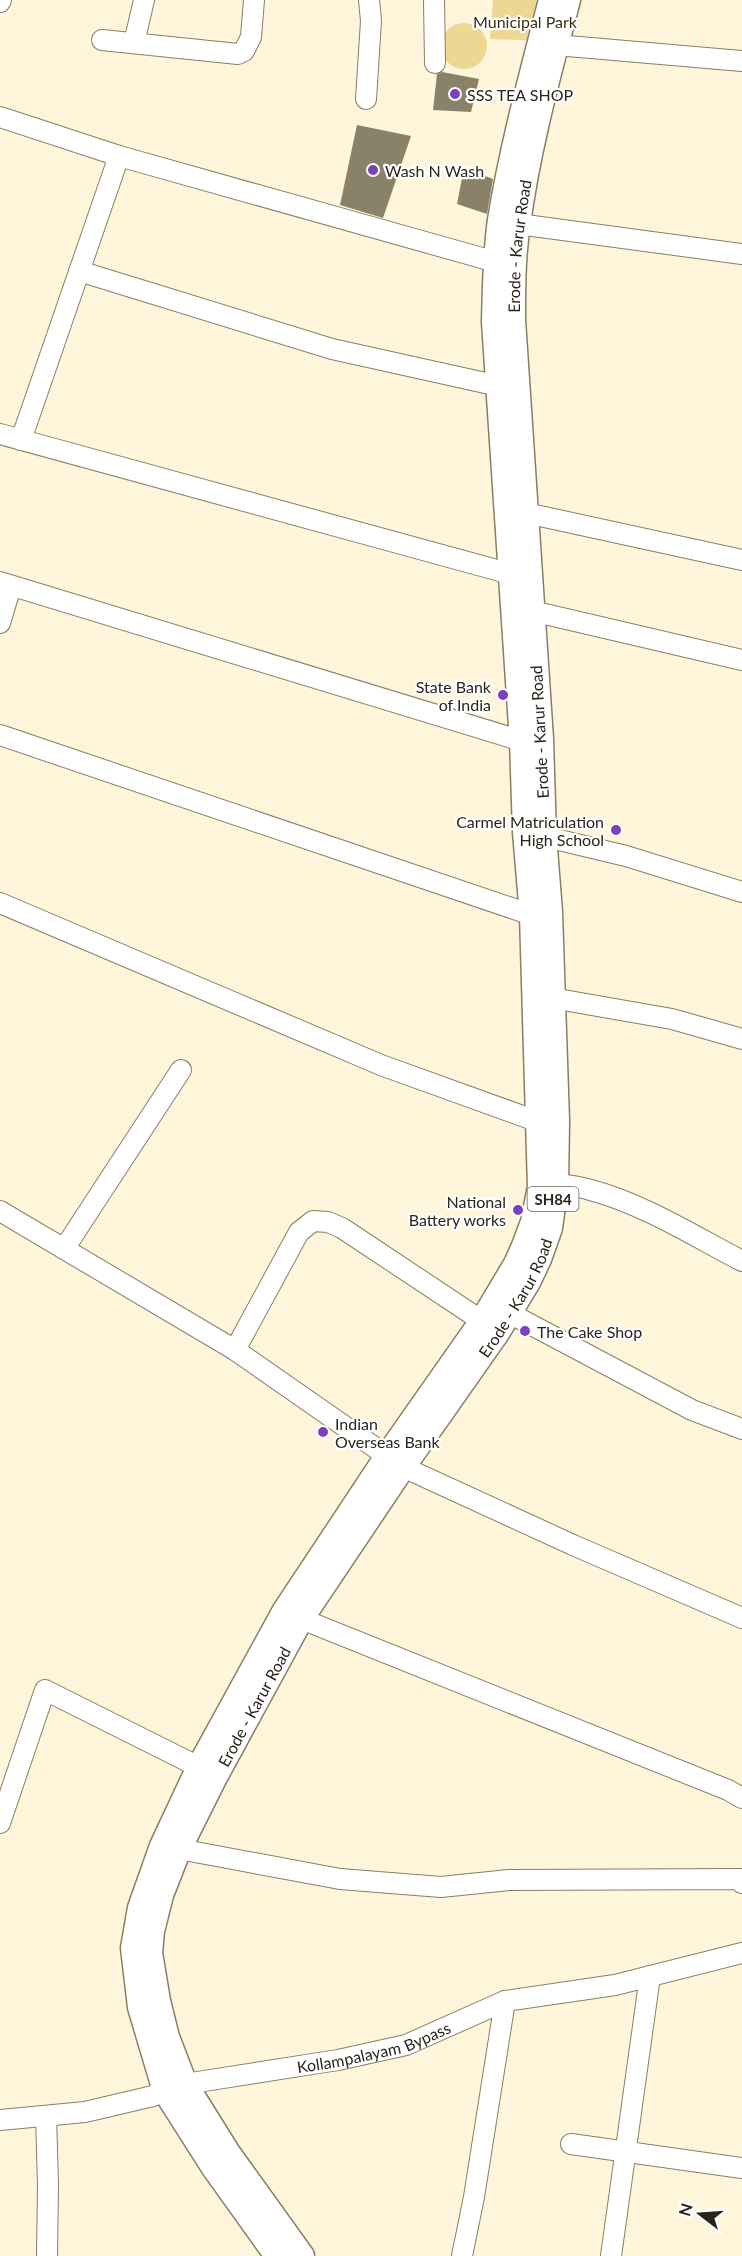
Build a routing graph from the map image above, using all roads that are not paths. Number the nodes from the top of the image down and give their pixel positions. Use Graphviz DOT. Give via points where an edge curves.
graph roads {
  1 [pos="144,0"];
  2 [pos="254,0"];
  3 [pos="369,0"];
  4 [pos="434,0"];
  5 [pos="551,0"];
  6 [pos="568,0"];
  7 [pos="102,40"];
  8 [pos="134,44"];
  9 [pos="556,45"];
  10 [pos="742,61"];
  11 [pos="435,63"];
  12 [pos="366,99"];
  13 [pos="0,117"];
  14 [pos="119,156"];
  15 [pos="518,224"];
  16 [pos="742,254"];
  17 [pos="496,262"];
  18 [pos="79,271"];
  19 [pos="499,386"];
  20 [pos="0,434"];
  21 [pos="21,440"];
  22 [pos="526,513"];
  23 [pos="742,560"];
  24 [pos="512,574"];
  25 [pos="5,584"];
  26 [pos="532,611"];
  27 [pos="0,623"];
  28 [pos="742,660"];
  29 [pos="0,735"];
  30 [pos="522,741"];
  31 [pos="534,834"];
  32 [pos="742,892"];
  33 [pos="0,903"];
  34 [pos="532,915"];
  35 [pos="552,998"];
  36 [pos="742,1039"];
  37 [pos="181,1070"];
  38 [pos="539,1122"];
  39 [pos="555,1184"];
  40 [pos="0,1211"];
  41 [pos="64,1249"];
  42 [pos="742,1261"];
  43 [pos="509,1313"];
  44 [pos="482,1322"];
  45 [pos="235,1350"];
  46 [pos="742,1429"];
  47 [pos="396,1461"];
  48 [pos="292,1616"];
  49 [pos="742,1618"];
  50 [pos="199,1767"];
  51 [pos="742,1798"];
  52 [pos="0,1823"];
  53 [pos="179,1849"];
  54 [pos="741,1874"];
  55 [pos="742,1953"];
  56 [pos="650,1976"];
  57 [pos="505,2001"];
  58 [pos="175,2087"];
  59 [pos="46,2116"];
  60 [pos="0,2120"];
  61 [pos="571,2144"];
  62 [pos="626,2150"];
  63 [pos="742,2168"];
  64 [pos="47,2256"];
  65 [pos="277,2256"];
  66 [pos="302,2256"];
  67 [pos="462,2256"];
  68 [pos="611,2256"];
  1 -- 8 [label="street"];
  2 -- 8 [label="street" via="251,36 241,53"];
  3 -- 12 [label="street"];
  4 -- 11 [label="street"];
  5 -- 17 [label="main road, Erode - Karur Road / SH84" via="514,146"];
  6 -- 9 [label="main road, Erode - Karur Road / SH84"];
  7 -- 8 [label="street"];
  9 -- 10 [label="street"];
  9 -- 15 [label="main road, Erode - Karur Road / SH84"];
  13 -- 14 [label="street"];
  14 -- 17 [label="street"];
  14 -- 18 [label="street"];
  15 -- 16 [label="street"];
  15 -- 22 [label="main road, Erode - Karur Road / SH84" via="513,320"];
  17 -- 19 [label="main road, Erode - Karur Road / SH84" via="494,322"];
  18 -- 19 [label="street" via="332,349"];
  18 -- 21 [label="street"];
  19 -- 24 [label="main road, Erode - Karur Road / SH84"];
  20 -- 21 [label="street"];
  21 -- 24 [label="street"];
  22 -- 23 [label="street"];
  22 -- 26 [label="main road, Erode - Karur Road / SH84"];
  24 -- 30 [label="main road, Erode - Karur Road / SH84"];
  25 -- 27 [label="street"];
  25 -- 30 [label="street"];
  26 -- 28 [label="street"];
  26 -- 31 [label="main road, Erode - Karur Road / SH84" via="541,739"];
  29 -- 34 [label="street"];
  30 -- 31 [label="main road, Erode - Karur Road / SH84"];
  31 -- 32 [label="street" via="626,856"];
  31 -- 34 [label="main road, Erode - Karur Road / SH84"];
  31 -- 35 [label="main road, Erode - Karur Road / SH84" via="550,912"];
  33 -- 38 [label="street" via="381,1065"];
  34 -- 38 [label="main road, Erode - Karur Road / SH84"];
  35 -- 36 [label="street" via="672,1019"];
  35 -- 39 [label="main road, Erode - Karur Road / SH84" via="557,1121"];
  37 -- 41 [label="street"];
  38 -- 44 [label="main road, Erode - Karur Road / SH84" via="540,1187 533,1222 516,1264"];
  39 -- 42 [label="street" via="586,1188 611,1197"];
  39 -- 43 [label="main road, Erode - Karur Road / SH84" via="550,1227 539,1259"];
  40 -- 41 [label="street"];
  41 -- 45 [label="street"];
  43 -- 46 [label="street" via="682,1405"];
  43 -- 47 [label="main road, Erode - Karur Road / SH84"];
  44 -- 45 [label="street" via="342,1228 313,1221 299,1233"];
  44 -- 47 [label="main road, Erode - Karur Road / SH84"];
  45 -- 47 [label="street"];
  47 -- 48 [label="main road, Erode - Karur Road / SH84"];
  47 -- 49 [label="street" via="573,1545"];
  48 -- 50 [label="main road, Erode - Karur Road / SH84"];
  48 -- 51 [label="street"];
  48 -- 53 [label="main road, Erode - Karur Road / SH84"];
  50 -- 52 [label="street" via="45,1690"];
  50 -- 58 [label="main road, Erode - Karur Road / SH84" via="162,1846 140,1908 134,1948 140,2007"];
  53 -- 54 [label="street" via="340,1880 441,1887 509,1880"];
  53 -- 58 [label="main road, Erode - Karur Road / SH84" via="161,1895 150,1953"];
  55 -- 56 [label="street, Kollampalayam Bypass"];
  56 -- 57 [label="street, Kollampalayam Bypass"];
  56 -- 62 [label="street"];
  57 -- 58 [label="street, Kollampalayam Bypass" via="406,2045"];
  57 -- 67 [label="street"];
  58 -- 59 [label="street, Kollampalayam Bypass" via="85,2112"];
  58 -- 65 [label="main road, Erode - Karur Road / SH84" via="214,2168"];
  58 -- 66 [label="main road, Erode - Karur Road / SH84"];
  59 -- 60 [label="street, Kollampalayam Bypass"];
  59 -- 64 [label="street"];
  61 -- 62 [label="street"];
  62 -- 63 [label="street"];
  62 -- 68 [label="street"];
}
